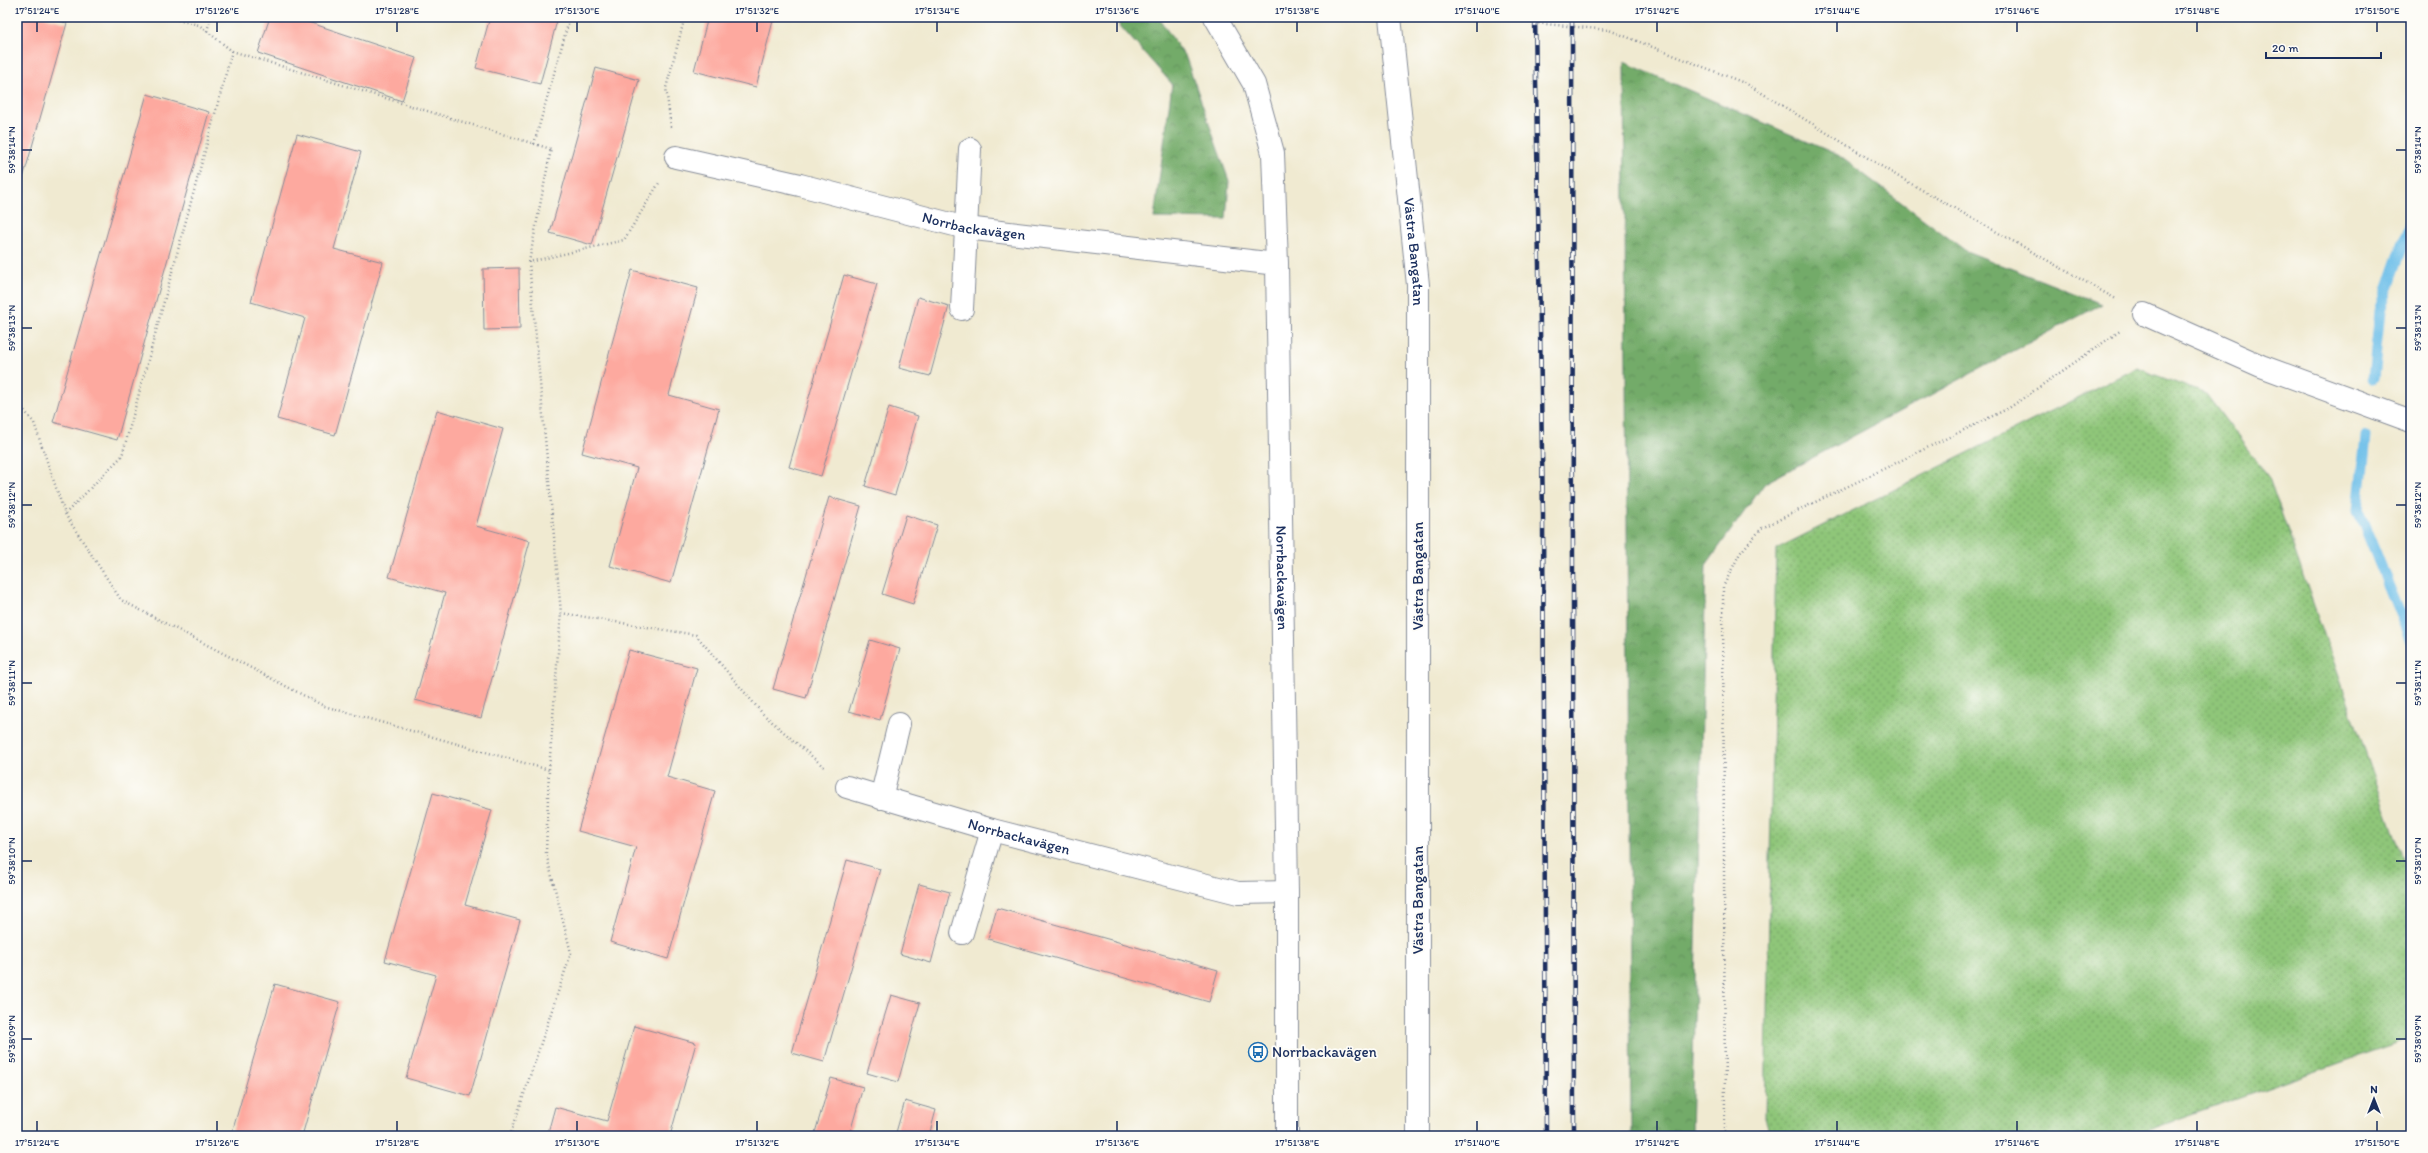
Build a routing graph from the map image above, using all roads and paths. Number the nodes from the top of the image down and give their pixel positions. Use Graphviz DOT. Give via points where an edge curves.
graph roads {
  1 [pos="166,17"];
  2 [pos="210,17"];
  3 [pos="570,17"];
  4 [pos="685,17"];
  5 [pos="1215,17"];
  6 [pos="1390,17"];
  7 [pos="1524,17"];
  8 [pos="207,31"];
  9 [pos="232,51"];
  10 [pos="534,144"];
  11 [pos="970,149"];
  12 [pos="676,157"];
  13 [pos="966,228"];
  14 [pos="529,262"];
  15 [pos="1277,264"];
  16 [pos="962,309"];
  17 [pos="2144,314"];
  18 [pos="17,401"];
  19 [pos="2411,422"];
  20 [pos="65,514"];
  21 [pos="561,613"];
  22 [pos="898,724"];
  23 [pos="549,770"];
  24 [pos="847,787"];
  25 [pos="881,798"];
  26 [pos="992,830"];
  27 [pos="1287,892"];
  28 [pos="962,933"];
  29 [pos="510,1136"];
  30 [pos="1287,1136"];
  31 [pos="1418,1136"];
  32 [pos="1724,1136"];
  1 -- 8 [label="path" via="199,25"];
  2 -- 8 [label="path"];
  3 -- 10 [label="path"];
  4 -- 12 [label="path" via="666,88"];
  5 -- 15 [label="street, Norrbackavägen" via="1254,84 1273,153"];
  6 -- 31 [label="street, Västra Bangatan" via="1418,285"];
  7 -- 17 [label="path" via="1535,23 1609,30 1747,84 1899,177"];
  8 -- 9 [label="path"];
  9 -- 10 [label="path"];
  9 -- 20 [label="path" via="122,456"];
  10 -- 14 [label="path" via="551,149"];
  11 -- 13 [label="street"];
  12 -- 13 [label="street, Norrbackavägen" via="800,185"];
  12 -- 14 [label="path" via="624,240"];
  13 -- 15 [label="street, Norrbackavägen"];
  13 -- 16 [label="street"];
  14 -- 21 [label="path"];
  15 -- 27 [label="street, Norrbackavägen"];
  17 -- 19 [label="street" via="2260,366"];
  17 -- 32 [label="path" via="2009,408 1762,528 1740,552 1723,587"];
  18 -- 20 [label="path" via="34,423"];
  20 -- 23 [label="path" via="121,600 324,706"];
  21 -- 23 [label="path"];
  21 -- 24 [label="path" via="696,635 763,714"];
  22 -- 25 [label="street"];
  23 -- 29 [label="path" via="546,853 571,953"];
  24 -- 25 [label="street, Norrbackavägen"];
  25 -- 26 [label="street, Norrbackavägen"];
  26 -- 27 [label="street, Norrbackavägen" via="1238,893"];
  26 -- 28 [label="street"];
  27 -- 30 [label="street, Norrbackavägen"];
}
